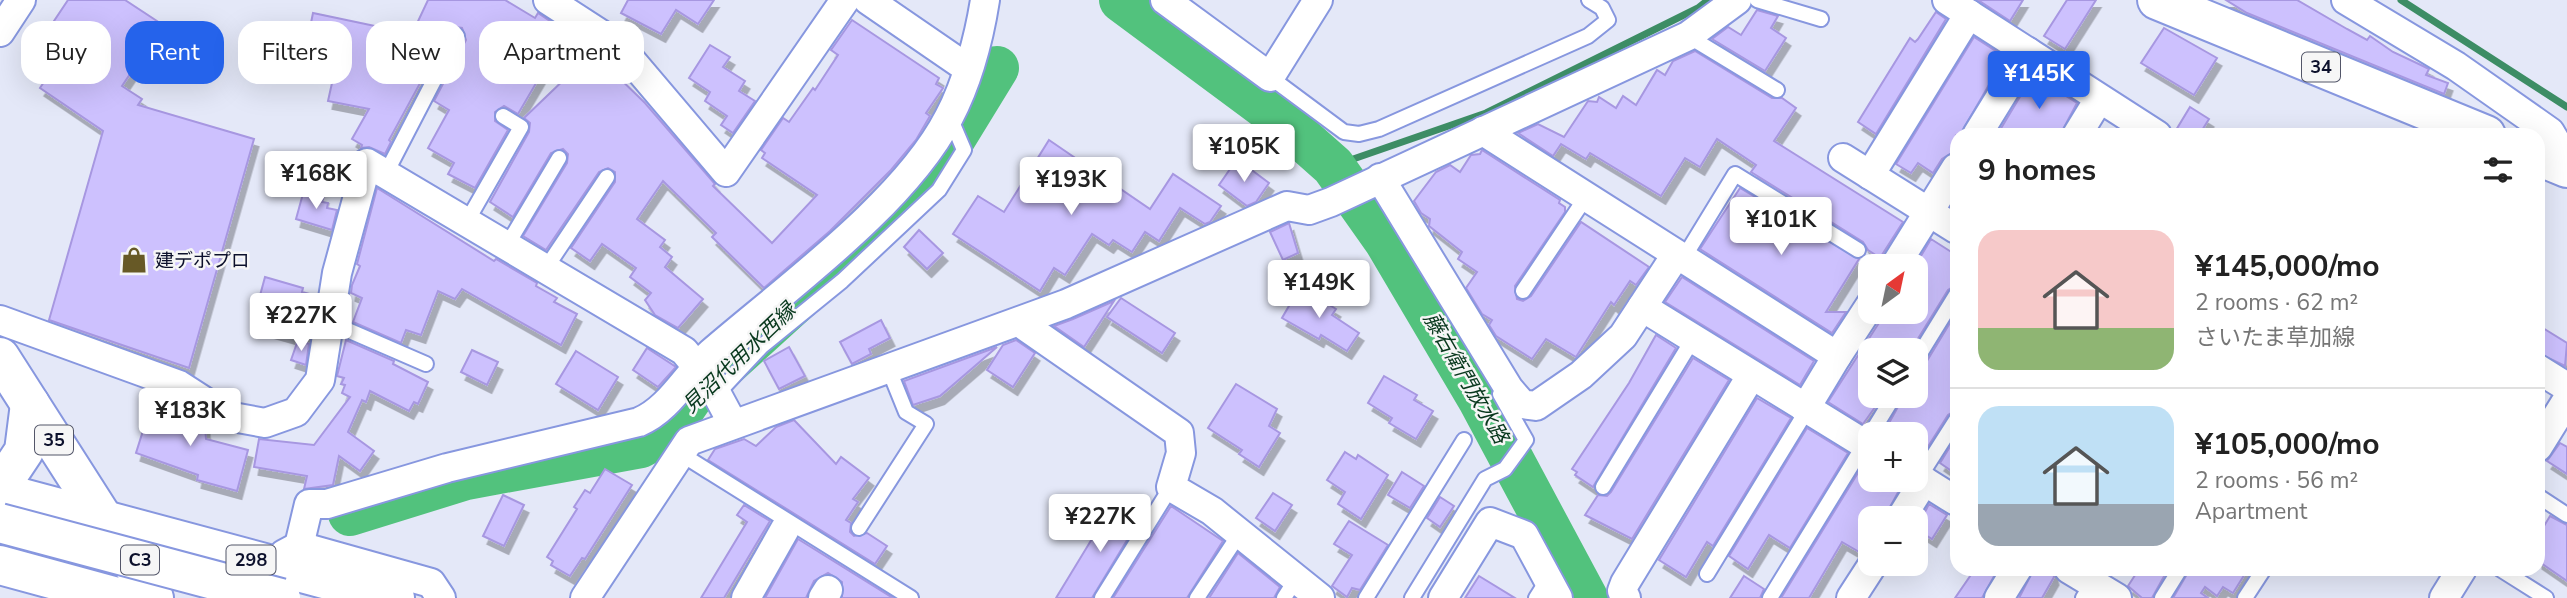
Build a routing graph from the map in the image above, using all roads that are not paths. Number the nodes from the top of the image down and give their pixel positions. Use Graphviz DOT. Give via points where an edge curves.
graph roads {
  1 [pos="21,0"];
  2 [pos="548,0"];
  3 [pos="845,0"];
  4 [pos="868,0"];
  5 [pos="985,0"];
  6 [pos="1164,0"];
  7 [pos="1318,0"];
  8 [pos="1589,0"];
  9 [pos="1737,0"];
  10 [pos="1757,0"];
  11 [pos="2157,0"];
  12 [pos="2346,0"];
  13 [pos="1958,7"];
  14 [pos="1821,19"];
  15 [pos="0,32"];
  16 [pos="1688,36"];
  17 [pos="2028,52"];
  18 [pos="968,68"];
  19 [pos="1270,77"];
  20 [pos="432,84"];
  21 [pos="1777,90"];
  22 [pos="2099,99"];
  23 [pos="503,117"];
  24 [pos="1981,128"];
  25 [pos="2081,128"];
  26 [pos="2146,128"];
  27 [pos="2469,128"];
  28 [pos="2544,128"];
  29 [pos="2545,128"];
  30 [pos="1482,131"];
  31 [pos="559,158"];
  32 [pos="1843,158"];
  33 [pos="2553,162"];
  34 [pos="385,175"];
  35 [pos="1870,175"];
  36 [pos="607,177"];
  37 [pos="1380,178"];
  38 [pos="1950,178"];
  39 [pos="1586,197"];
  40 [pos="1929,212"];
  41 [pos="466,223"];
  42 [pos="1950,225"];
  43 [pos="506,247"];
  44 [pos="1858,250"];
  45 [pos="1903,254"];
  46 [pos="1679,257"];
  47 [pos="544,271"];
  48 [pos="1523,291"];
  49 [pos="1950,305"];
  50 [pos="1642,307"];
  51 [pos="0,320"];
  52 [pos="329,322"];
  53 [pos="1018,322"];
  54 [pos="1858,324"];
  55 [pos="1693,339"];
  56 [pos="1928,340"];
  57 [pos="1837,356"];
  58 [pos="0,357"];
  59 [pos="426,364"];
  60 [pos="889,370"];
  61 [pos="2545,373"];
  62 [pos="1751,376"];
  63 [pos="708,380"];
  64 [pos="2567,387"];
  65 [pos="1509,389"];
  66 [pos="2567,400"];
  67 [pos="30,404"];
  68 [pos="1806,409"];
  69 [pos="733,424"];
  70 [pos="1950,430"];
  71 [pos="2552,435"];
  72 [pos="1464,440"];
  73 [pos="1858,441"];
  74 [pos="681,454"];
  75 [pos="1858,460"];
  76 [pos="1928,466"];
  77 [pos="0,477"];
  78 [pos="1928,484"];
  79 [pos="1171,486"];
  80 [pos="1603,487"];
  81 [pos="0,492"];
  82 [pos="1950,497"];
  83 [pos="2545,500"];
  84 [pos="2567,514"];
  85 [pos="107,522"];
  86 [pos="0,523"];
  87 [pos="785,528"];
  88 [pos="859,528"];
  89 [pos="1240,533"];
  90 [pos="0,565"];
  91 [pos="282,569"];
  92 [pos="1707,574"];
  93 [pos="1865,576"];
  94 [pos="2013,576"];
  95 [pos="2175,576"];
  96 [pos="2259,576"];
  97 [pos="2458,576"];
  98 [pos="2511,576"];
  99 [pos="2086,580"];
  100 [pos="1290,589"];
  101 [pos="1547,592"];
  102 [pos="121,598"];
  103 [pos="154,598"];
  104 [pos="173,598"];
  105 [pos="395,598"];
  106 [pos="440,598"];
  107 [pos="585,598"];
  108 [pos="746,598"];
  109 [pos="911,598"];
  110 [pos="1101,598"];
  111 [pos="1197,598"];
  112 [pos="1320,598"];
  113 [pos="1366,598"];
  114 [pos="1412,598"];
  115 [pos="1443,598"];
  116 [pos="1626,598"];
  117 [pos="1770,598"];
  118 [pos="1851,598"];
  119 [pos="2000,598"];
  120 [pos="2117,598"];
  121 [pos="2161,598"];
  122 [pos="2245,598"];
  123 [pos="2444,598"];
  124 [pos="2546,598"];
  1 -- 15 [label="street"];
  2 -- 3 [label="street" via="618,46 726,172"];
  4 -- 18 [label="street"];
  5 -- 18 [label="street"];
  6 -- 19 [label="street"];
  7 -- 19 [label="street"];
  8 -- 19 [label="lane" via="1602,8 1608,20 1588,36 1369,132 1344,132"];
  9 -- 16 [label="street"];
  10 -- 14 [label="lane"];
  11 -- 27 [label="main road, 34"];
  12 -- 28 [label="street" via="2456,66"];
  13 -- 17 [label="street"];
  13 -- 35 [label="street"];
  16 -- 21 [label="lane"];
  16 -- 30 [label="street"];
  17 -- 22 [label="street"];
  17 -- 24 [label="street"];
  18 -- 63 [label="street" via="950,117 920,160"];
  20 -- 34 [label="lane"];
  22 -- 25 [label="street"];
  22 -- 26 [label="street"];
  23 -- 41 [label="lane" via="521,127"];
  29 -- 33 [label="street" via="2557,144"];
  30 -- 37 [label="street"];
  30 -- 39 [label="street"];
  31 -- 43 [label="lane"];
  32 -- 35 [label="street"];
  34 -- 41 [label="street"];
  34 -- 52 [label="street" via="367,163 337,273"];
  35 -- 40 [label="street"];
  36 -- 47 [label="lane"];
  37 -- 53 [label="street" via="1309,210 1287,206"];
  37 -- 65 [label="street"];
  38 -- 40 [label="street"];
  39 -- 46 [label="street"];
  39 -- 48 [label="lane"];
  40 -- 42 [label="street"];
  40 -- 45 [label="street"];
  41 -- 43 [label="street"];
  43 -- 47 [label="street"];
  44 -- 46 [label="lane" via="1735,174"];
  46 -- 50 [label="street"];
  46 -- 57 [label="street"];
  47 -- 63 [label="street" via="684,351"];
  49 -- 56 [label="lane"];
  50 -- 55 [label="street"];
  50 -- 65 [label="street" via="1623,336 1590,368 1536,406 1522,404"];
  51 -- 52 [label="street" via="178,385 227,416 265,423 296,412 320,380"];
  52 -- 59 [label="lane"];
  53 -- 60 [label="street"];
  53 -- 79 [label="street" via="1179,433 1181,453"];
  54 -- 57 [label="street"];
  55 -- 62 [label="street"];
  55 -- 80 [label="lane"];
  57 -- 68 [label="street"];
  58 -- 67 [label="main road, 35"];
  60 -- 69 [label="street"];
  60 -- 88 [label="lane" via="906,412 926,424"];
  61 -- 64 [label="street"];
  62 -- 68 [label="street"];
  62 -- 116 [label="street" via="1625,583 1622,591"];
  63 -- 69 [label="street"];
  63 -- 91 [label="street" via="639,422 447,468 327,504 309,504"];
  65 -- 114 [label="lane" via="1499,394 1526,440 1505,469 1485,479"];
  66 -- 71 [label="street"];
  67 -- 77 [label="main road" via="24,451 8,475"];
  67 -- 85 [label="main road, 35"];
  68 -- 73 [label="street"];
  68 -- 92 [label="lane"];
  69 -- 74 [label="street" via="690,441"];
  70 -- 76 [label="lane"];
  72 -- 113 [label="lane"];
  74 -- 107 [label="street"];
  74 -- 109 [label="lane"];
  75 -- 117 [label="lane"];
  78 -- 82 [label="street"];
  79 -- 89 [label="street"];
  79 -- 110 [label="lane"];
  81 -- 85 [label="main road, 298"];
  83 -- 84 [label="lane"];
  85 -- 91 [label="main road, 298"];
  85 -- 103 [label="main road, 35"];
  85 -- 104 [label="main road, 35"];
  86 -- 91 [label="main road, C3, bridge"];
  87 -- 108 [label="street"];
  89 -- 100 [label="street"];
  89 -- 111 [label="lane"];
  90 -- 102 [label="main road, C3"];
  91 -- 105 [label="main road, 298"];
  91 -- 106 [label="street" via="431,583"];
  93 -- 118 [label="street"];
  94 -- 119 [label="street"];
  95 -- 121 [label="lane"];
  96 -- 122 [label="lane"];
  97 -- 123 [label="street"];
  98 -- 124 [label="lane"];
  99 -- 120 [label="street"];
  100 -- 112 [label="street"];
  101 -- 115 [label="street" via="1524,536 1490,523"];
}
